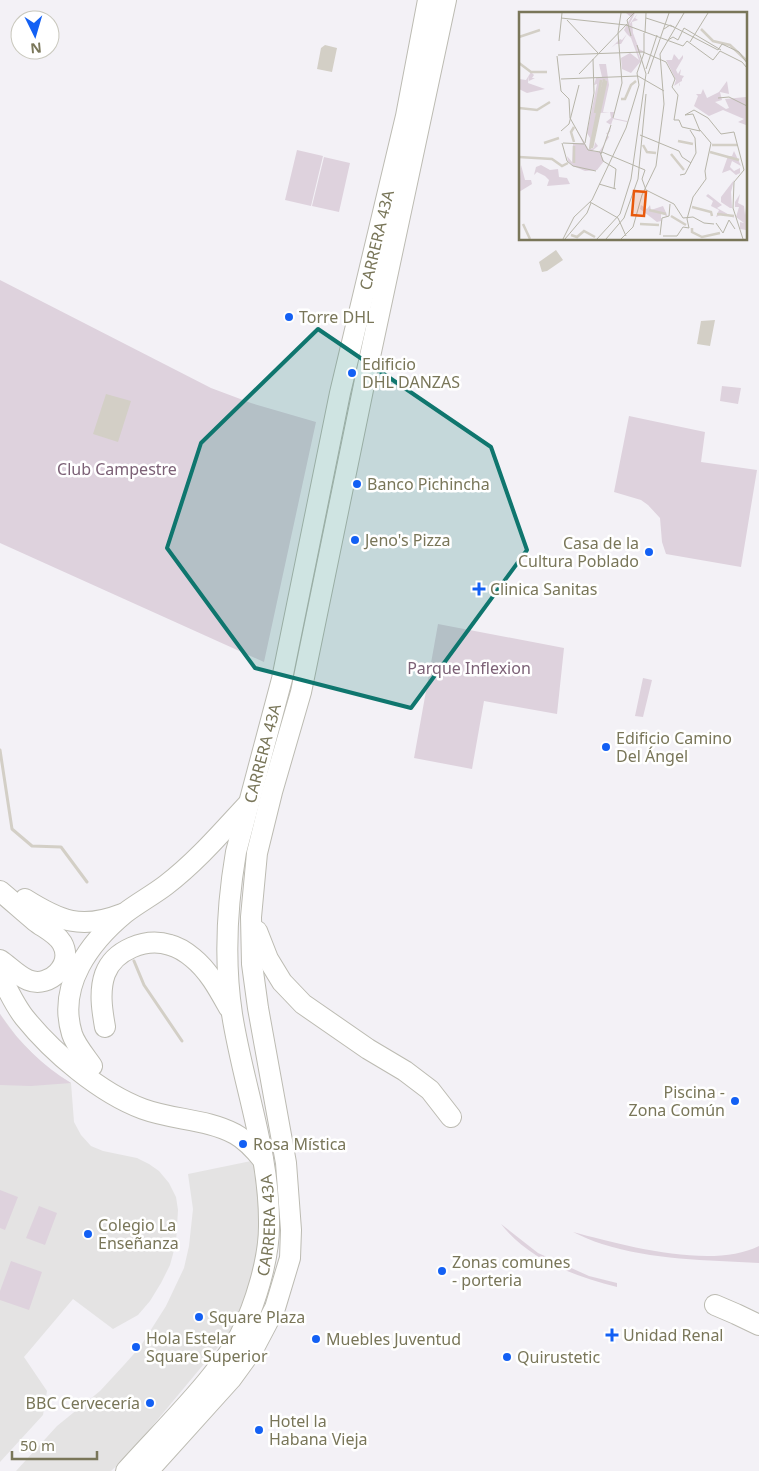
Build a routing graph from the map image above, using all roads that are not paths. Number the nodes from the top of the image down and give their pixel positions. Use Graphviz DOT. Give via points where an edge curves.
graph roads {
  1 [pos="428,0"];
  2 [pos="446,0"];
  3 [pos="337,410"];
  4 [pos="333,534"];
  5 [pos="249,804"];
  6 [pos="0,884"];
  7 [pos="7,897"];
  8 [pos="126,912"];
  9 [pos="251,917"];
  10 [pos="0,960"];
  11 [pos="0,974"];
  12 [pos="232,1016"];
  13 [pos="105,1027"];
  14 [pos="92,1066"];
  15 [pos="451,1117"];
  16 [pos="263,1160"];
  17 [pos="715,1305"];
  18 [pos="759,1325"];
  19 [pos="126,1471"];
  20 [pos="148,1471"];
  1 -- 3 [label="main road, CARRERA 43A" via="406,116"];
  2 -- 4 [label="main road, CARRERA 43A"];
  3 -- 4 [label="main road" via="346,418 347,429 331,517"];
  3 -- 5 [label="main road, CARRERA 43A" via="282,679"];
  4 -- 9 [label="main road, CARRERA 43A" via="301,692 257,853"];
  5 -- 8 [label="main road" via="193,862"];
  5 -- 12 [label="main road, CARRERA 43A" via="231,881 228,964"];
  6 -- 8 [label="main road" via="47,913 69,920 104,921"];
  7 -- 10 [label="main road" via="62,942 65,960 52,978 40,982 28,980"];
  8 -- 14 [label="main road" via="83,958 71,988 69,1019 72,1035"];
  9 -- 15 [label="main road" via="282,982 303,1004 430,1090"];
  9 -- 20 [label="main road, CARRERA 43A" via="252,964 258,1008 286,1163 290,1258 275,1308 255,1346 231,1379"];
  11 -- 16 [label="main road" via="24,1017 74,1067 98,1085 143,1109 221,1128 251,1146"];
  12 -- 13 [label="main road" via="213,980 192,957 170,945 153,943 136,946 111,962 102,991"];
  12 -- 16 [label="main road, CARRERA 43A"];
  16 -- 19 [label="main road, CARRERA 43A" via="270,1228 260,1280 240,1336 201,1389"];
  17 -- 18 [label="main road"];
}
